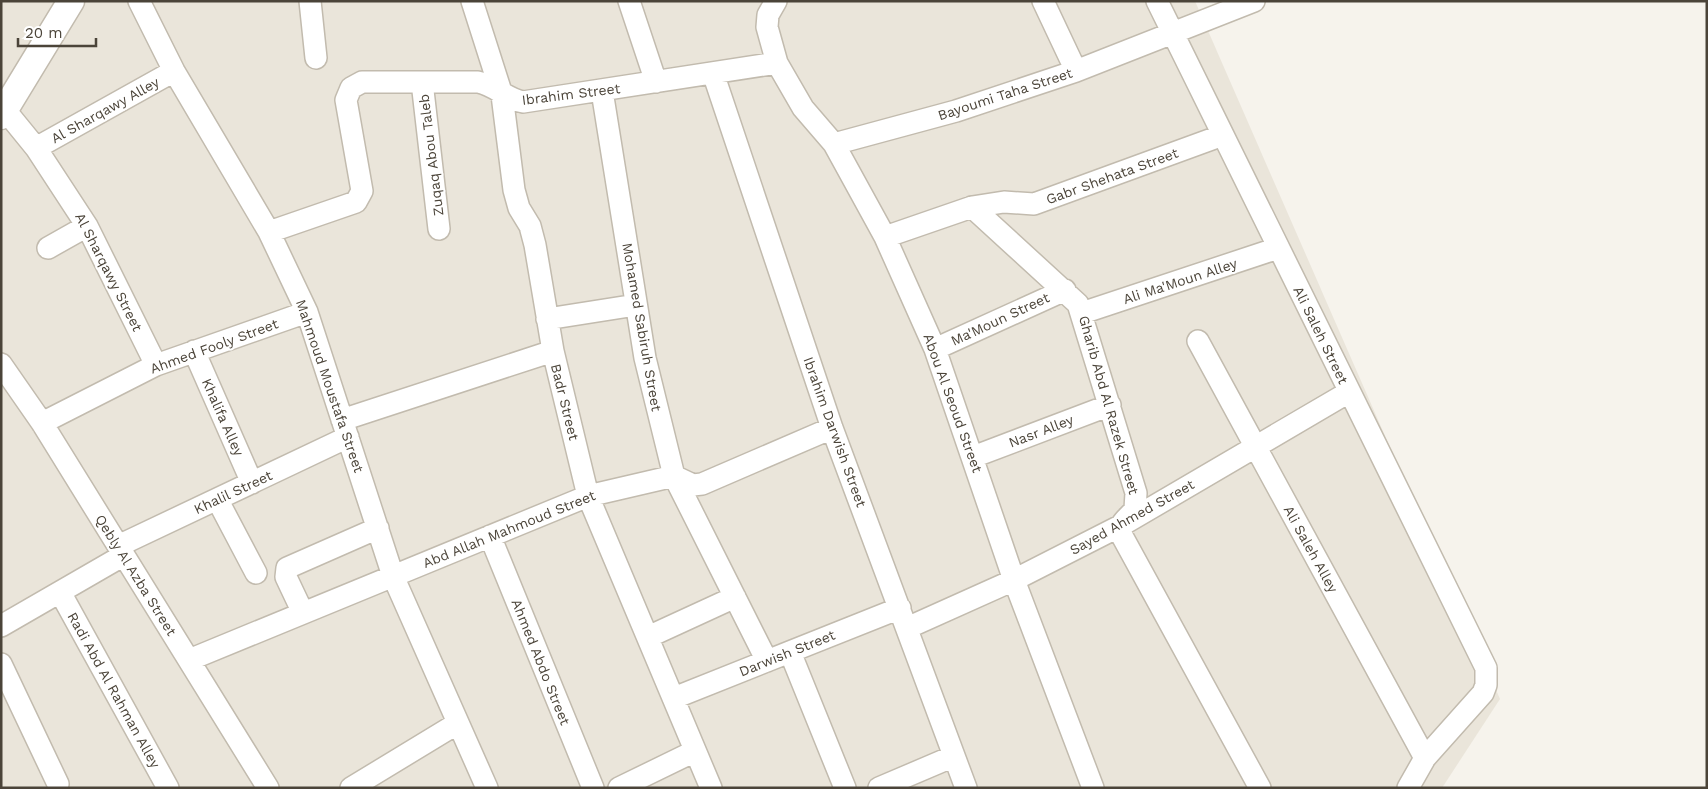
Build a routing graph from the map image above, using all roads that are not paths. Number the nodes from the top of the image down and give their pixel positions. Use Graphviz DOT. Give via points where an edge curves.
graph roads {
  1 [pos="71,1"];
  2 [pos="139,1"];
  3 [pos="310,1"];
  4 [pos="472,1"];
  5 [pos="629,1"];
  6 [pos="776,1"];
  7 [pos="1043,1"];
  8 [pos="1157,1"];
  9 [pos="1254,1"];
  10 [pos="1172,32"];
  11 [pos="316,58"];
  12 [pos="777,63"];
  13 [pos="1076,70"];
  14 [pos="174,71"];
  15 [pos="713,73"];
  16 [pos="422,82"];
  17 [pos="656,82"];
  18 [pos="602,91"];
  19 [pos="502,95"];
  20 [pos="3,113"];
  21 [pos="1223,135"];
  22 [pos="834,144"];
  23 [pos="36,148"];
  24 [pos="972,207"];
  25 [pos="87,226"];
  26 [pos="439,229"];
  27 [pos="269,232"];
  28 [pos="885,237"];
  29 [pos="48,248"];
  30 [pos="1278,248"];
  31 [pos="1065,290"];
  32 [pos="636,304"];
  33 [pos="307,312"];
  34 [pos="1082,313"];
  35 [pos="547,319"];
  36 [pos="1198,341"];
  37 [pos="935,349"];
  38 [pos="194,351"];
  39 [pos="553,351"];
  40 [pos="1,364"];
  41 [pos="156,365"];
  42 [pos="1349,392"];
  43 [pos="1110,405"];
  44 [pos="42,423"];
  45 [pos="832,428"];
  46 [pos="345,429"];
  47 [pos="1256,448"];
  48 [pos="972,457"];
  49 [pos="674,476"];
  50 [pos="252,483"];
  51 [pos="588,496"];
  52 [pos="217,499"];
  53 [pos="1122,525"];
  54 [pos="378,528"];
  55 [pos="490,536"];
  56 [pos="121,551"];
  57 [pos="256,573"];
  58 [pos="393,576"];
  59 [pos="1014,580"];
  60 [pos="60,592"];
  61 [pos="735,597"];
  62 [pos="303,613"];
  63 [pos="903,618"];
  64 [pos="1,626"];
  65 [pos="648,637"];
  66 [pos="790,652"];
  67 [pos="189,660"];
  68 [pos="767,662"];
  69 [pos="1,664"];
  70 [pos="674,698"];
  71 [pos="458,723"];
  72 [pos="695,750"];
  73 [pos="954,756"];
  74 [pos="1425,758"];
  75 [pos="58,784"];
  76 [pos="364,784"];
  77 [pos="168,788"];
  78 [pos="268,788"];
  79 [pos="487,788"];
  80 [pos="593,788"];
  81 [pos="619,788"];
  82 [pos="711,788"];
  83 [pos="845,788"];
  84 [pos="879,788"];
  85 [pos="966,788"];
  86 [pos="1093,788"];
  87 [pos="1260,788"];
  88 [pos="1408,788"];
  1 -- 20 [label="street"];
  2 -- 14 [label="street, Mahmoud Moustafa Street"];
  3 -- 11 [label="street"];
  4 -- 19 [label="street, Badr Street"];
  5 -- 17 [label="street"];
  6 -- 12 [label="street, Abou Al Seoud Street" via="768,16 767,27"];
  7 -- 13 [label="street"];
  8 -- 10 [label="street, Ali Saleh Street"];
  9 -- 10 [label="street, Bayoumi Taha Street"];
  10 -- 13 [label="street, Bayoumi Taha Street"];
  10 -- 21 [label="street, Ali Saleh Street"];
  12 -- 15 [label="street, Ibrahim Street"];
  12 -- 22 [label="street, Abou Al Seoud Street" via="803,108"];
  13 -- 22 [label="street, Bayoumi Taha Street" via="956,111"];
  14 -- 23 [label="street, Al Sharqawy Alley"];
  14 -- 27 [label="street, Mahmoud Moustafa Street"];
  15 -- 17 [label="street, Ibrahim Street"];
  15 -- 45 [label="street, Ibrahim Darwish Street"];
  16 -- 19 [label="street, Ibrahim Street" via="478,82 487,84"];
  16 -- 26 [label="street, Zuqaq Abou Taleb"];
  16 -- 27 [label="street, Ibrahim Street" via="362,82 352,88 346,100 362,191 360,198"];
  17 -- 18 [label="street, Ibrahim Street"];
  18 -- 19 [label="street, Ibrahim Street" via="523,102"];
  18 -- 32 [label="street, Mohamed Sabiruh Street"];
  19 -- 35 [label="street, Badr Street" via="514,190 519,208 530,226"];
  20 -- 23 [label="street, Al Sharqawy Street"];
  21 -- 24 [label="street, Gabr Shehata Street" via="1034,204 1004,202"];
  21 -- 30 [label="street, Ali Saleh Street"];
  22 -- 28 [label="street, Abou Al Seoud Street"];
  23 -- 25 [label="street, Al Sharqawy Street"];
  24 -- 28 [label="street, Gabr Shehata Street"];
  24 -- 31 [label="street, Gharib Abd Al Razek Street"];
  25 -- 29 [label="street"];
  25 -- 41 [label="street, Al Sharqawy Street"];
  27 -- 33 [label="street, Mahmoud Moustafa Street"];
  28 -- 37 [label="street, Abou Al Seoud Street"];
  30 -- 34 [label="street, Ali Ma'Moun Alley"];
  30 -- 42 [label="street, Ali Saleh Street"];
  31 -- 34 [label="street, Gharib Abd Al Razek Street"];
  31 -- 37 [label="street, Ma'Moun Street"];
  32 -- 35 [label="street"];
  32 -- 49 [label="street, Mohamed Sabiruh Street" via="656,411"];
  33 -- 38 [label="street, Ahmed Fooly Street"];
  33 -- 46 [label="street, Mahmoud Moustafa Street"];
  34 -- 43 [label="street, Gharib Abd Al Razek Street"];
  35 -- 39 [label="street, Badr Street"];
  36 -- 47 [label="street, Ali Saleh Alley"];
  37 -- 48 [label="street, Abou Al Seoud Street"];
  38 -- 41 [label="street, Ahmed Fooly Street"];
  38 -- 50 [label="street, Khalifa Alley"];
  39 -- 46 [label="street, Khalil Street"];
  39 -- 51 [label="street, Badr Street"];
  40 -- 44 [label="street, Qebly Al Azba Street"];
  41 -- 44 [label="street, Ahmed Fooly Street"];
  42 -- 47 [label="street, Sayed Ahmed Street"];
  42 -- 74 [label="street, Ali Saleh Street" via="1486,668 1483,693"];
  43 -- 48 [label="street, Nasr Alley"];
  43 -- 53 [label="street, Gharib Abd Al Razek Street" via="1136,494 1135,509"];
  44 -- 56 [label="street, Qebly Al Azba Street"];
  45 -- 49 [label="street" via="702,484"];
  45 -- 63 [label="street, Ibrahim Darwish Street"];
  46 -- 50 [label="street, Khalil Street"];
  46 -- 54 [label="street, Mahmoud Moustafa Street"];
  47 -- 53 [label="street, Sayed Ahmed Street"];
  47 -- 74 [label="street, Ali Saleh Alley"];
  48 -- 59 [label="street, Abou Al Seoud Street"];
  49 -- 51 [label="street, Abd Allah Mahmoud Street"];
  49 -- 61 [label="street, Mohamed Sabiruh Street"];
  50 -- 52 [label="street, Khalil Street"];
  51 -- 55 [label="street, Abd Allah Mahmoud Street"];
  51 -- 65 [label="street, Badr Street"];
  52 -- 56 [label="street, Khalil Street"];
  52 -- 57 [label="street"];
  53 -- 59 [label="street, Sayed Ahmed Street"];
  53 -- 87 [label="street" via="1121,534"];
  54 -- 58 [label="street, Mahmoud Moustafa Street"];
  54 -- 62 [label="street" via="287,568 286,578"];
  55 -- 58 [label="street, Abd Allah Mahmoud Street"];
  55 -- 80 [label="street, Ahmed Abdo Street"];
  56 -- 60 [label="street, Khalil Street"];
  56 -- 67 [label="street, Qebly Al Azba Street"];
  58 -- 62 [label="street, Abd Allah Mahmoud Street"];
  58 -- 71 [label="street, Mahmoud Moustafa Street"];
  59 -- 63 [label="street, Sayed Ahmed Street"];
  59 -- 86 [label="street, Abou Al Seoud Street"];
  60 -- 64 [label="street, Khalil Street"];
  60 -- 77 [label="street, Radi Abd Al Rahman Alley"];
  61 -- 65 [label="street"];
  61 -- 68 [label="street, Mohamed Sabiruh Street"];
  62 -- 67 [label="street, Abd Allah Mahmoud Street"];
  63 -- 66 [label="street, Darwish Street"];
  63 -- 73 [label="street, Ibrahim Darwish Street"];
  65 -- 70 [label="street, Badr Street"];
  66 -- 68 [label="street, Darwish Street"];
  66 -- 83 [label="street"];
  67 -- 78 [label="street, Qebly Al Azba Street"];
  68 -- 70 [label="street, Darwish Street"];
  69 -- 75 [label="street"];
  70 -- 72 [label="street, Badr Street"];
  71 -- 76 [label="street"];
  71 -- 79 [label="street, Mahmoud Moustafa Street"];
  72 -- 81 [label="street"];
  72 -- 82 [label="street, Badr Street"];
  73 -- 84 [label="street"];
  73 -- 85 [label="street, Ibrahim Darwish Street"];
  74 -- 88 [label="street"];
}
